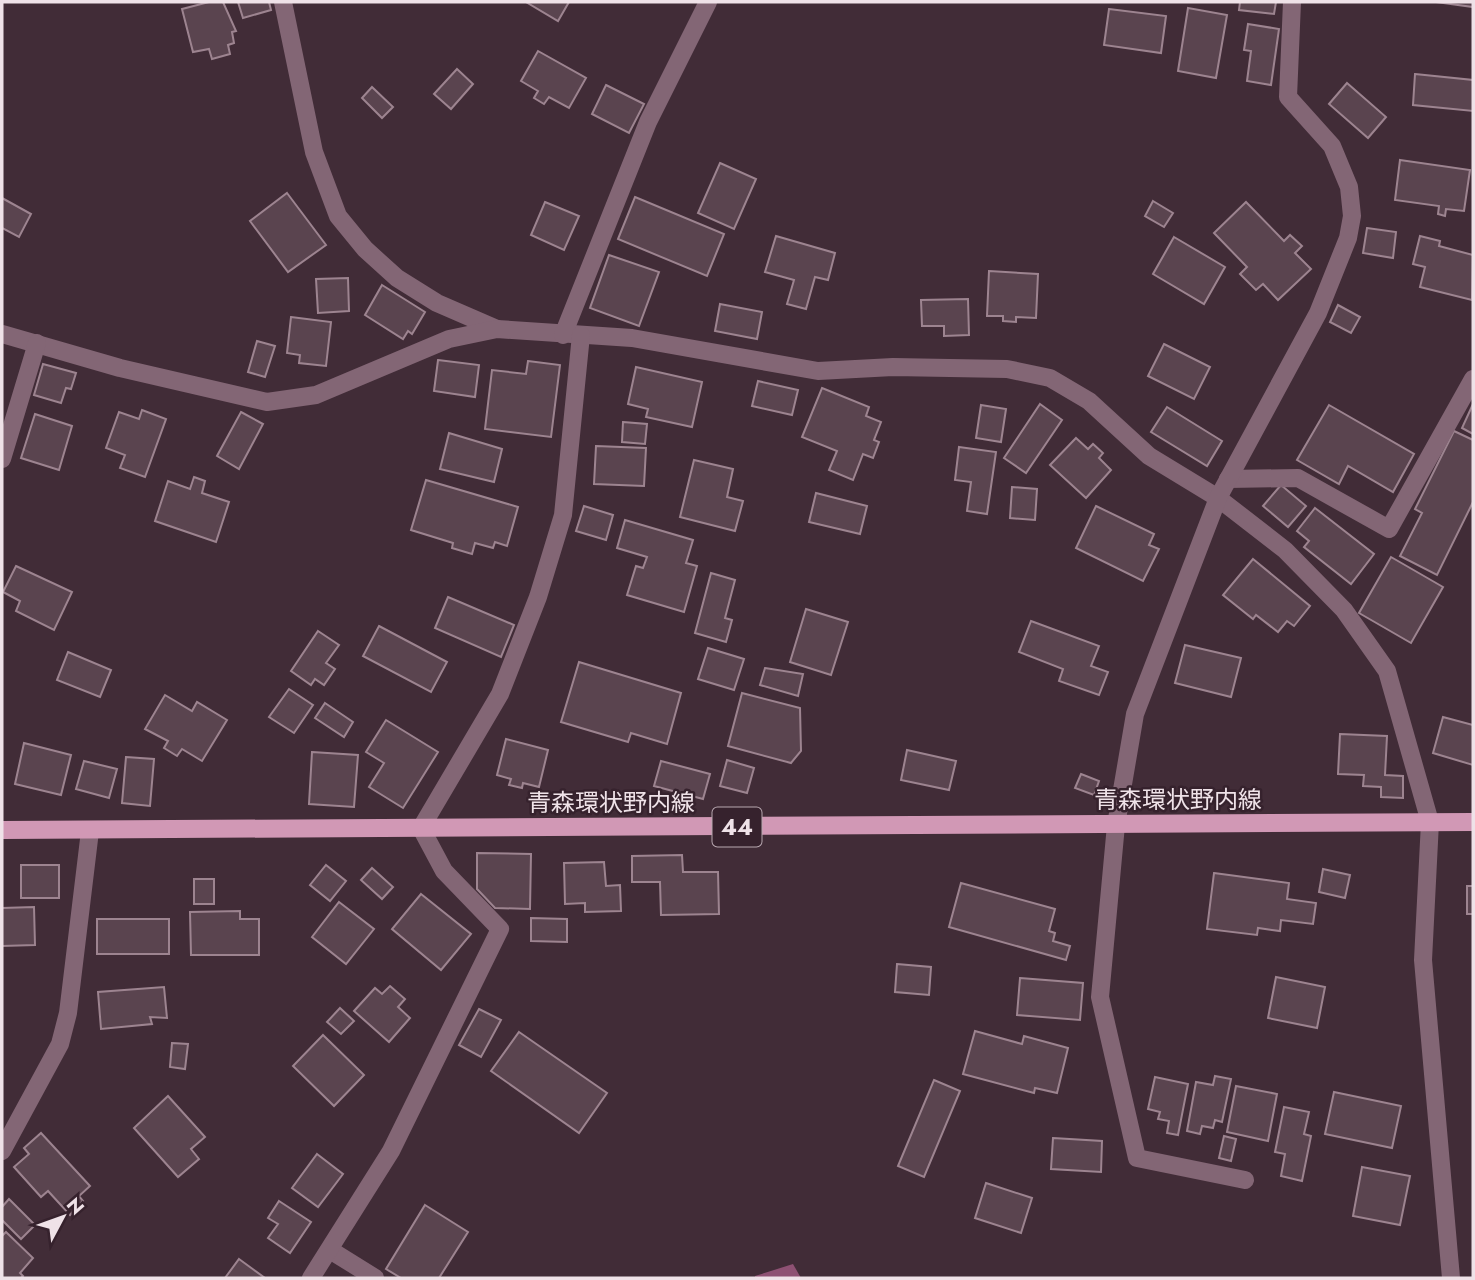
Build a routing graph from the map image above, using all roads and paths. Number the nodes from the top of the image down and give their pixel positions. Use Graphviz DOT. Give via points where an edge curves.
graph roads {
  1 [pos="283,2"];
  2 [pos="708,2"];
  3 [pos="1292,2"];
  4 [pos="497,329"];
  5 [pos="2,334"];
  6 [pos="572,335"];
  7 [pos="37,343"];
  8 [pos="1473,379"];
  9 [pos="2,459"];
  10 [pos="1228,479"];
  11 [pos="1218,498"];
  12 [pos="1430,822"];
  13 [pos="1473,822"];
  14 [pos="1116,825"];
  15 [pos="421,828"];
  16 [pos="2,830"];
  17 [pos="90,831"];
  18 [pos="2,1151"];
  19 [pos="1245,1180"];
  20 [pos="330,1250"];
  21 [pos="311,1278"];
  22 [pos="374,1278"];
  23 [pos="1451,1278"];
  1 -- 4 [label="street" via="314,152 338,216 397,278 437,303"];
  2 -- 6 [label="street" via="648,122"];
  3 -- 10 [label="street" via="1288,97 1332,146 1349,187 1352,216 1348,238 1318,313"];
  4 -- 6 [label="street"];
  4 -- 7 [label="street" via="450,339 316,395 267,402 120,368"];
  5 -- 7 [label="street"];
  6 -- 11 [label="street" via="632,338 818,371 1007,369 1050,378 1089,401 1149,456"];
  6 -- 15 [label="street" via="563,515 538,597 500,694"];
  7 -- 9 [label="street"];
  8 -- 10 [label="street" via="1389,529 1298,478"];
  10 -- 11 [label="street"];
  11 -- 12 [label="street" via="1284,550 1344,610 1387,671"];
  11 -- 14 [label="street" via="1135,713"];
  12 -- 13 [label="main road, 青森環状野内線 / 44"];
  12 -- 14 [label="main road, 青森環状野内線 / 44"];
  12 -- 23 [label="street" via="1423,960"];
  14 -- 15 [label="main road, 青森環状野内線 / 44"];
  14 -- 19 [label="street" via="1100,997 1137,1158"];
  15 -- 17 [label="main road, 青森環状野内線 / 44"];
  15 -- 20 [label="street" via="444,871 500,929 391,1151"];
  16 -- 17 [label="main road, 青森環状野内線 / 44"];
  17 -- 18 [label="street" via="68,1013 60,1044"];
  20 -- 21 [label="street"];
  20 -- 22 [label="street"];
}
